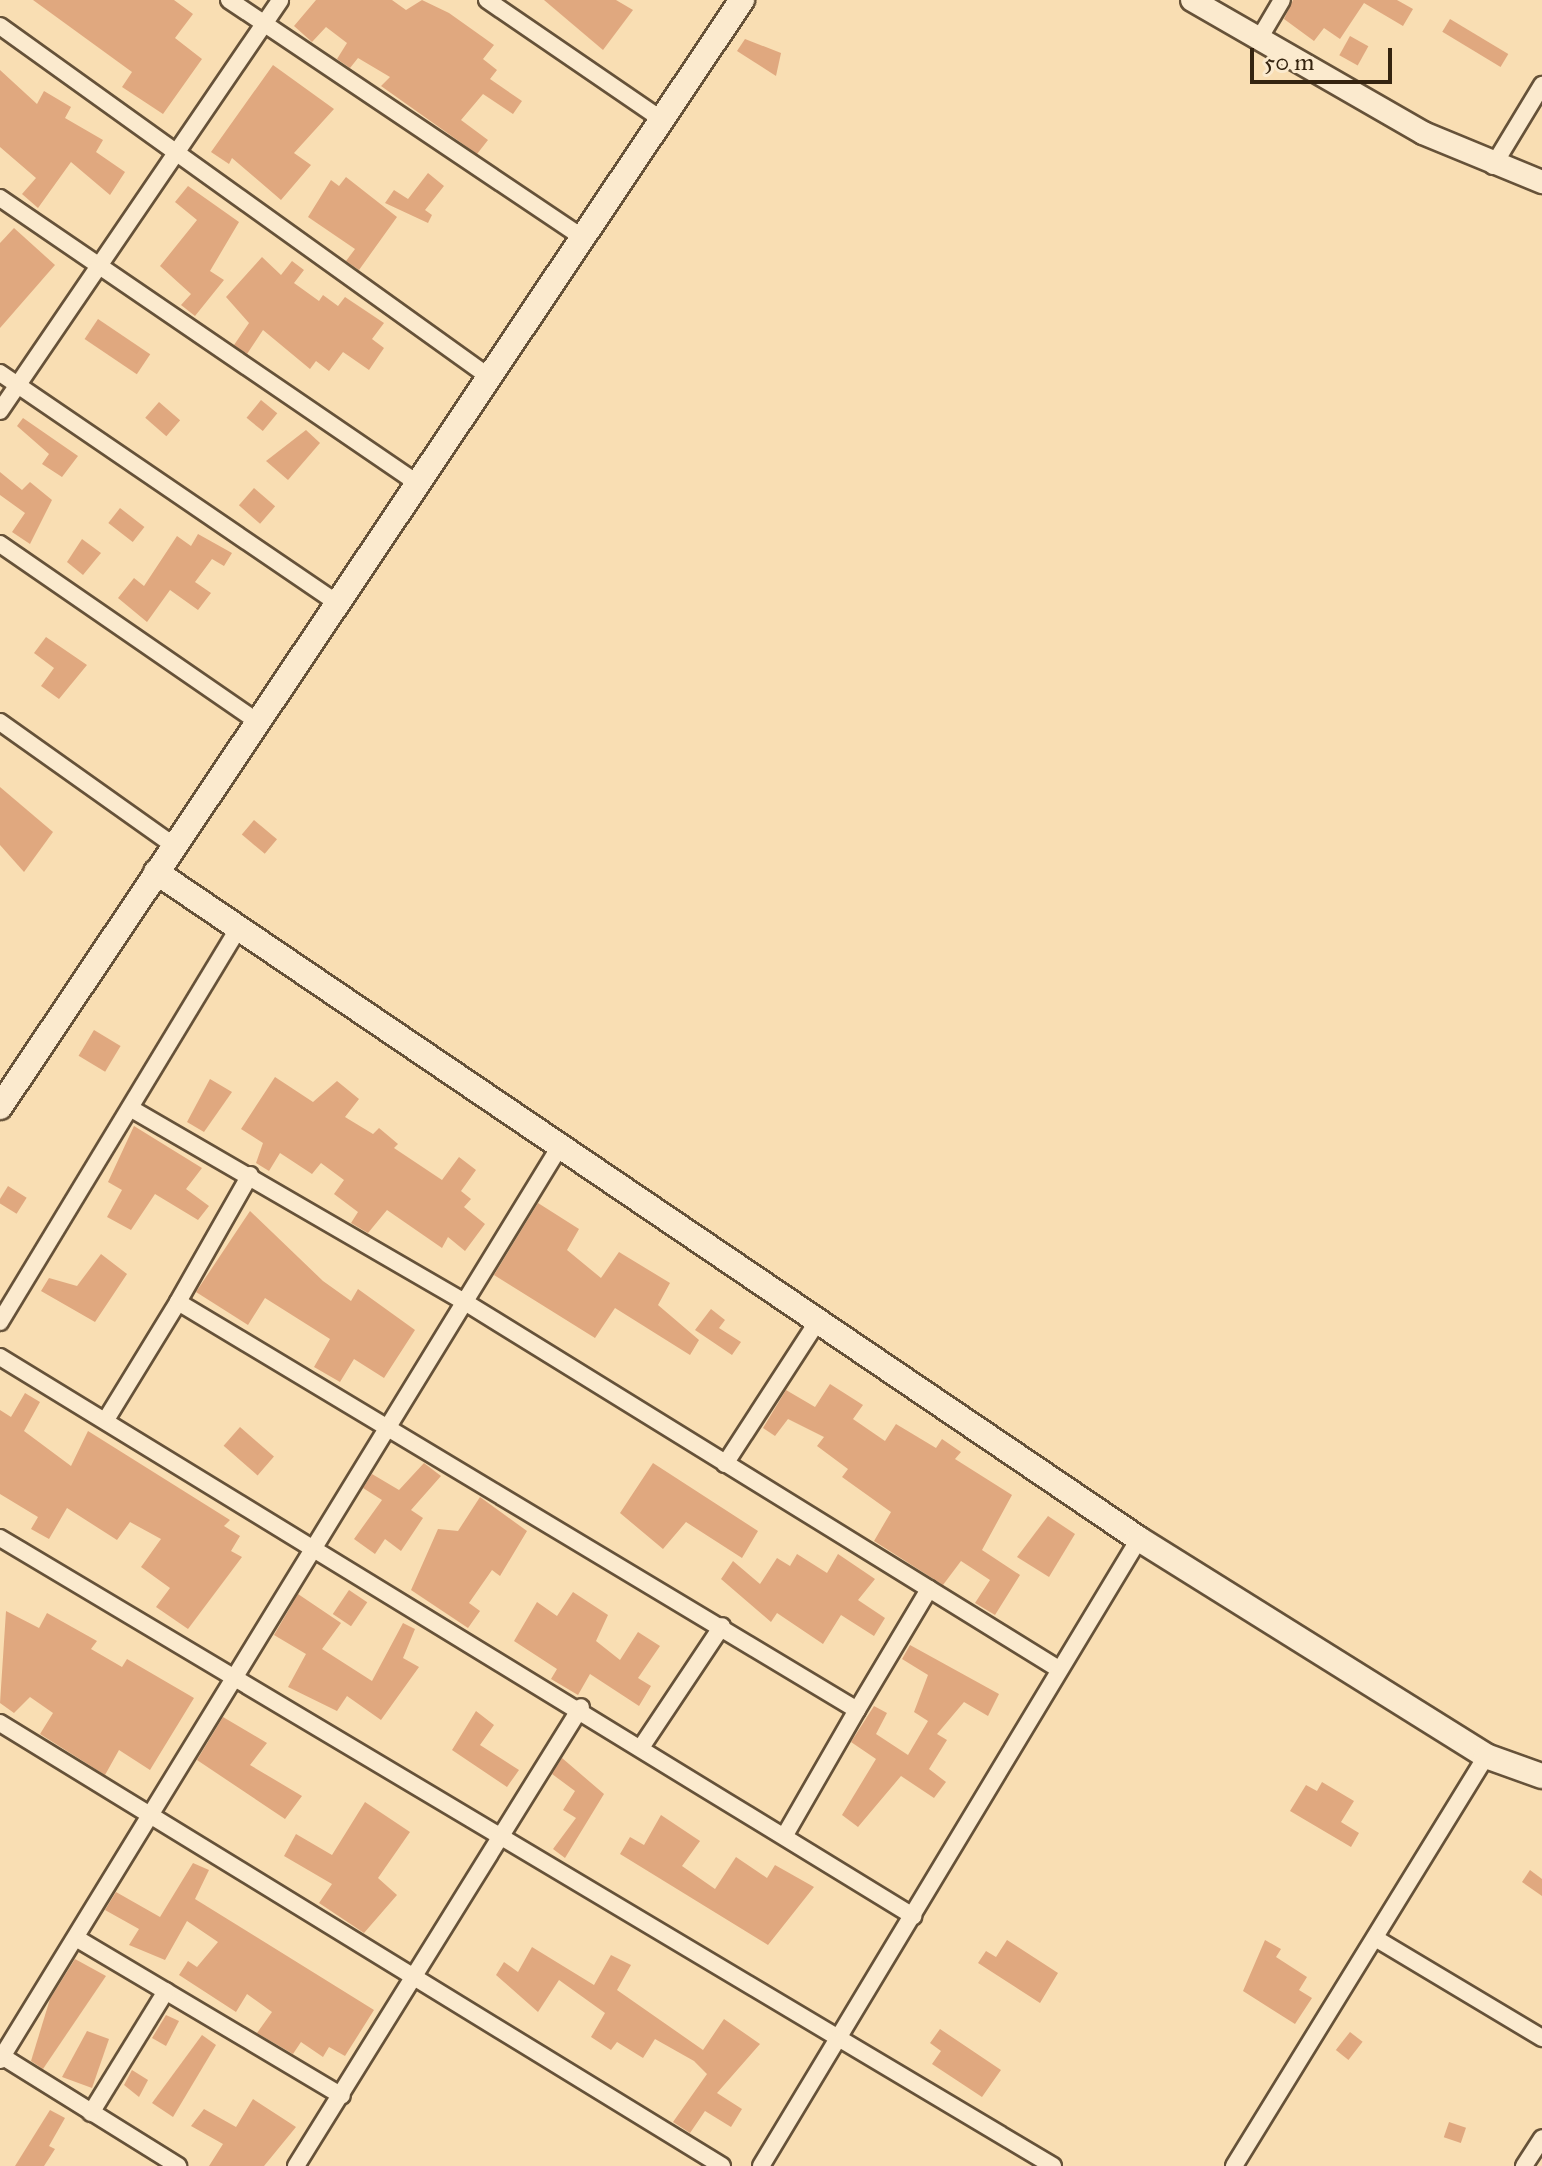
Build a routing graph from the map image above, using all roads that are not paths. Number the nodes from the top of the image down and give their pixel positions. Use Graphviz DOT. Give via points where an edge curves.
graph roads {
  1 [pos="229,0"];
  2 [pos="280,0"];
  3 [pos="487,0"];
  4 [pos="742,0"];
  5 [pos="1192,0"];
  6 [pos="1282,0"];
  7 [pos="264,23"];
  8 [pos="0,26"];
  9 [pos="1259,39"];
  10 [pos="1542,85"];
  11 [pos="662,120"];
  12 [pos="177,147"];
  13 [pos="1493,166"];
  14 [pos="1542,182"];
  15 [pos="0,198"];
  16 [pos="580,236"];
  17 [pos="98,265"];
  18 [pos="0,373"];
  19 [pos="485,374"];
  20 [pos="17,385"];
  21 [pos="0,411"];
  22 [pos="417,483"];
  23 [pos="0,544"];
  24 [pos="337,603"];
  25 [pos="0,722"];
  26 [pos="258,722"];
  27 [pos="173,845"];
  28 [pos="156,872"];
  29 [pos="240,925"];
  30 [pos="3,1096"];
  31 [pos="130,1108"];
  32 [pos="560,1146"];
  33 [pos="250,1175"];
  34 [pos="460,1299"];
  35 [pos="178,1302"];
  36 [pos="0,1322"];
  37 [pos="816,1324"];
  38 [pos="0,1357"];
  39 [pos="107,1418"];
  40 [pos="387,1422"];
  41 [pos="725,1464"];
  42 [pos="0,1538"];
  43 [pos="1139,1539"];
  44 [pos="313,1542"];
  45 [pos="929,1589"];
  46 [pos="722,1626"];
  47 [pos="1057,1668"];
  48 [pos="233,1676"];
  49 [pos="581,1707"];
  50 [pos="857,1710"];
  51 [pos="0,1723"];
  52 [pos="642,1746"];
  53 [pos="1486,1756"];
  54 [pos="1542,1776"];
  55 [pos="152,1811"];
  56 [pos="785,1835"];
  57 [pos="502,1836"];
  58 [pos="913,1916"];
  59 [pos="76,1938"];
  60 [pos="1375,1938"];
  61 [pos="419,1976"];
  62 [pos="166,1991"];
  63 [pos="838,2035"];
  64 [pos="1542,2038"];
  65 [pos="1,2057"];
  66 [pos="342,2096"];
  67 [pos="91,2113"];
  68 [pos="1542,2138"];
  69 [pos="178,2166"];
  70 [pos="296,2166"];
  71 [pos="722,2166"];
  72 [pos="761,2166"];
  73 [pos="1053,2166"];
  74 [pos="1234,2166"];
  75 [pos="1524,2166"];
  1 -- 7 [label="street"];
  2 -- 7 [label="street"];
  3 -- 11 [label="street"];
  4 -- 11 [label="main road"];
  5 -- 9 [label="street"];
  6 -- 9 [label="street"];
  7 -- 12 [label="street"];
  7 -- 16 [label="street"];
  8 -- 12 [label="street"];
  9 -- 13 [label="street"];
  10 -- 13 [label="street"];
  11 -- 16 [label="main road"];
  12 -- 17 [label="street"];
  12 -- 19 [label="street" via="343,278"];
  13 -- 14 [label="street"];
  15 -- 17 [label="street"];
  16 -- 19 [label="main road"];
  17 -- 20 [label="street"];
  17 -- 22 [label="street"];
  18 -- 20 [label="street"];
  19 -- 22 [label="main road"];
  20 -- 21 [label="street"];
  20 -- 24 [label="street"];
  22 -- 24 [label="main road"];
  23 -- 26 [label="street"];
  24 -- 26 [label="main road"];
  25 -- 27 [label="street"];
  26 -- 27 [label="main road"];
  27 -- 28 [label="main road"];
  28 -- 29 [label="main road"];
  28 -- 30 [label="main road"];
  29 -- 31 [label="street"];
  29 -- 32 [label="main road"];
  31 -- 33 [label="street"];
  31 -- 36 [label="street"];
  32 -- 34 [label="street"];
  32 -- 37 [label="main road"];
  33 -- 34 [label="street"];
  33 -- 35 [label="street"];
  34 -- 40 [label="street"];
  34 -- 41 [label="street"];
  35 -- 39 [label="street"];
  35 -- 40 [label="street"];
  37 -- 41 [label="street"];
  37 -- 43 [label="main road"];
  38 -- 39 [label="street"];
  39 -- 44 [label="street"];
  40 -- 44 [label="street"];
  40 -- 46 [label="street"];
  41 -- 45 [label="street"];
  42 -- 48 [label="street"];
  43 -- 47 [label="street"];
  43 -- 53 [label="main road"];
  44 -- 48 [label="street"];
  44 -- 49 [label="street"];
  45 -- 47 [label="street"];
  45 -- 50 [label="street"];
  46 -- 50 [label="street"];
  46 -- 52 [label="street"];
  47 -- 58 [label="street"];
  48 -- 55 [label="street"];
  48 -- 57 [label="street"];
  49 -- 52 [label="street"];
  49 -- 57 [label="street"];
  50 -- 56 [label="street"];
  51 -- 55 [label="street"];
  52 -- 56 [label="street"];
  53 -- 54 [label="main road"];
  53 -- 60 [label="street"];
  55 -- 59 [label="street"];
  55 -- 61 [label="street"];
  56 -- 58 [label="street"];
  57 -- 61 [label="street"];
  57 -- 63 [label="street"];
  58 -- 63 [label="street"];
  59 -- 62 [label="street"];
  59 -- 65 [label="street"];
  60 -- 64 [label="street"];
  60 -- 74 [label="street"];
  61 -- 66 [label="street"];
  61 -- 71 [label="street"];
  62 -- 66 [label="street"];
  62 -- 67 [label="street"];
  63 -- 72 [label="street"];
  63 -- 73 [label="street"];
  65 -- 67 [label="street"];
  66 -- 70 [label="street"];
  67 -- 69 [label="street"];
  68 -- 75 [label="street"];
}
